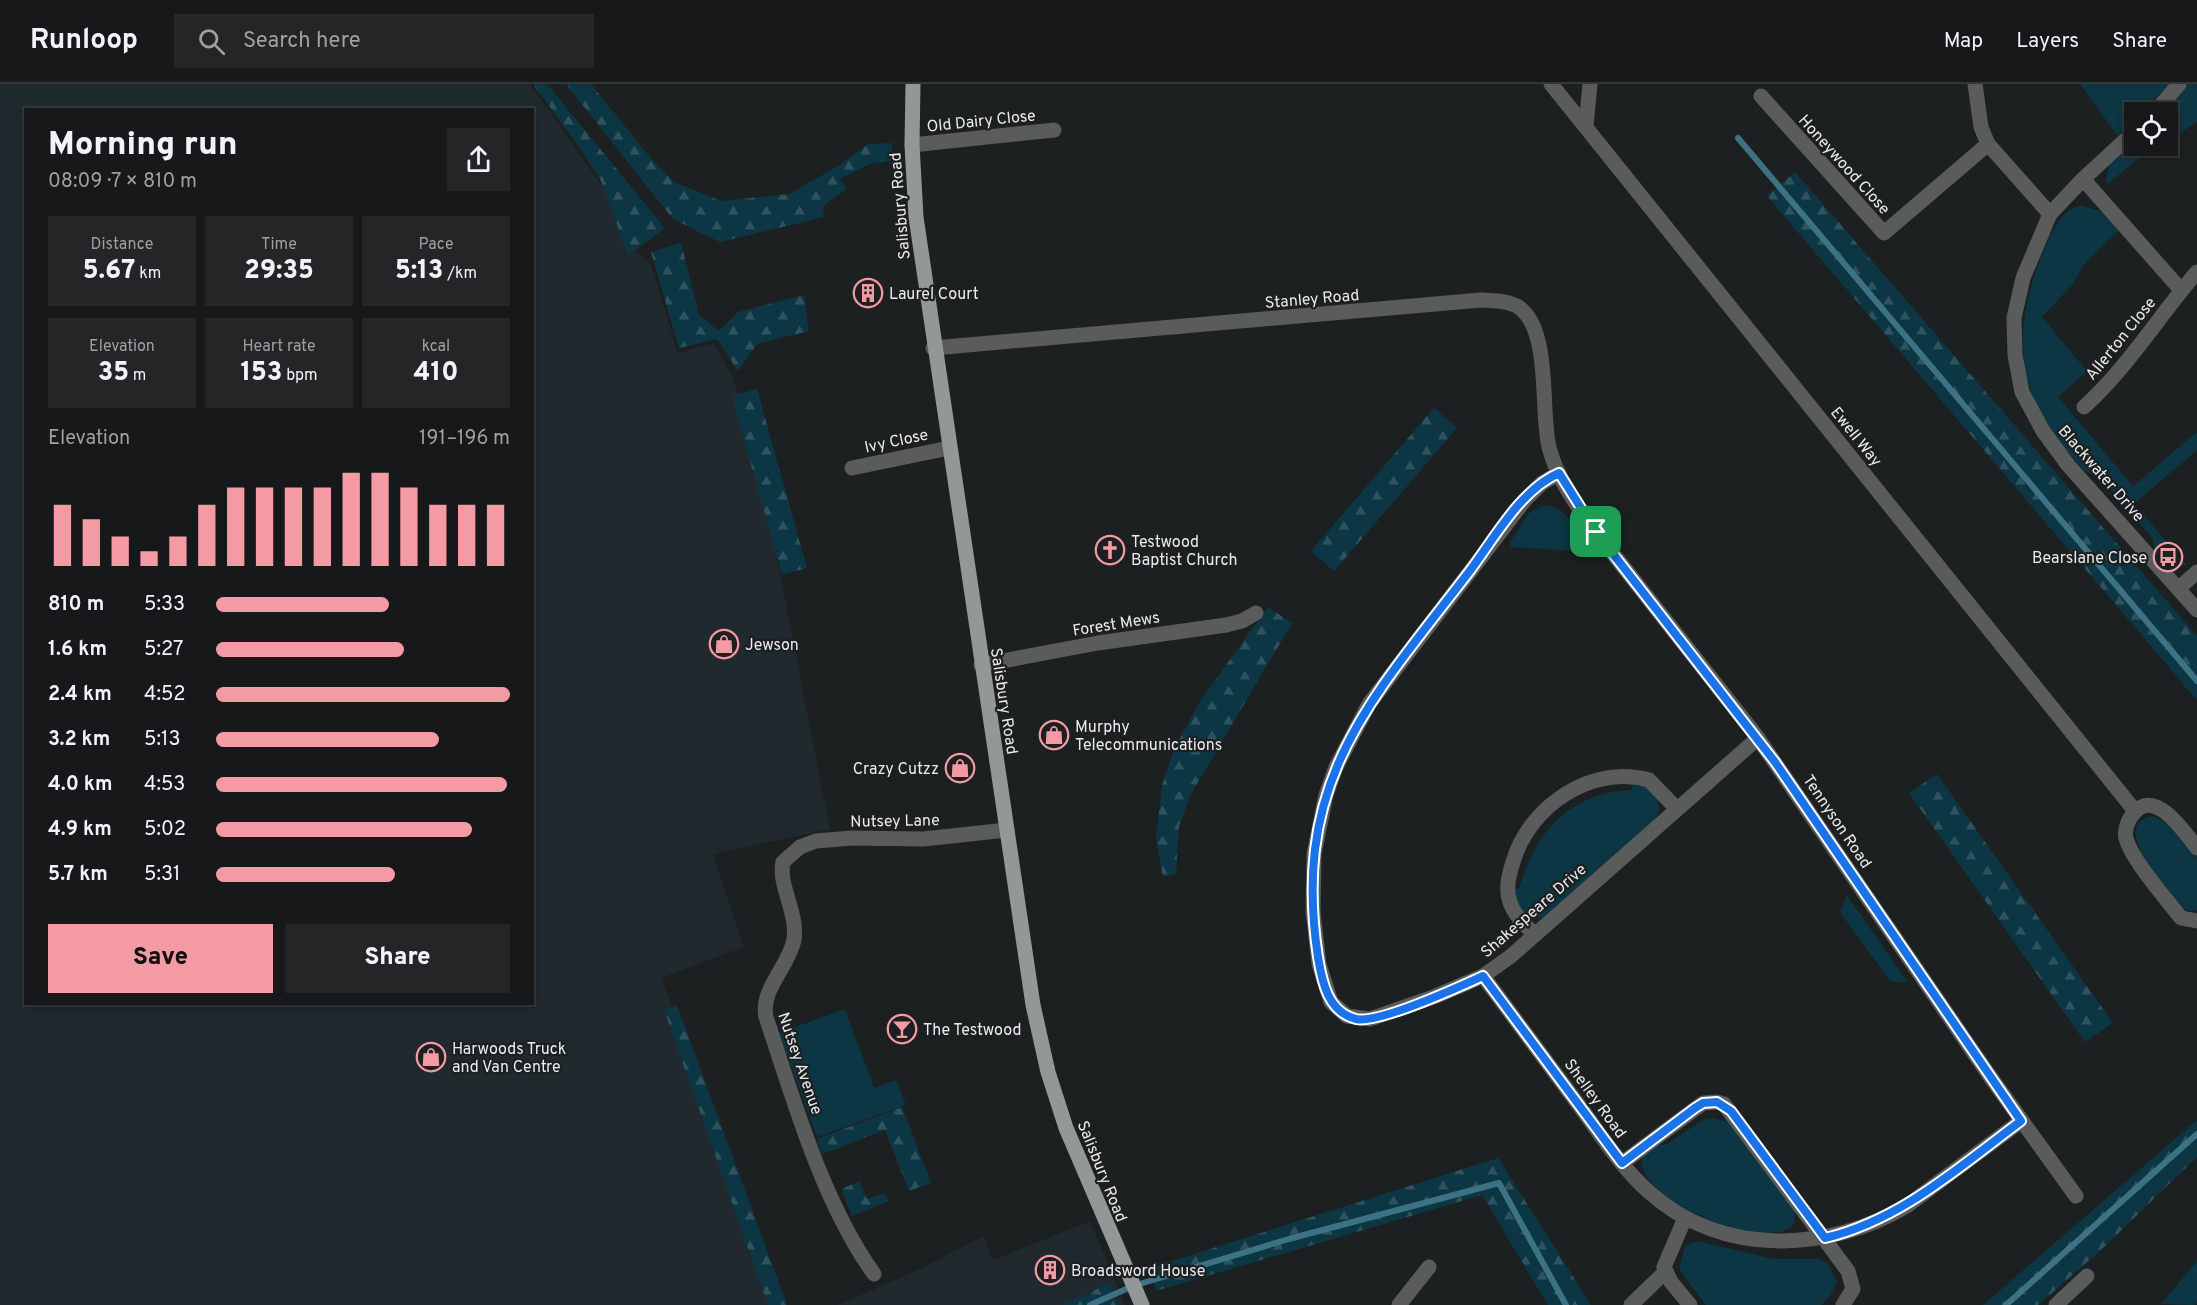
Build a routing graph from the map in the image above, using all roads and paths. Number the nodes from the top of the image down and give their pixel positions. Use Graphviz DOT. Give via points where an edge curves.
graph roads {
  1 [pos="913,84"];
  2 [pos="1551,84"];
  3 [pos="1590,84"];
  4 [pos="1976,84"];
  5 [pos="2179,84"];
  6 [pos="1761,96"];
  7 [pos="2164,102"];
  8 [pos="1586,126"];
  9 [pos="1054,130"];
  10 [pos="2124,141"];
  11 [pos="1988,144"];
  12 [pos="912,145"];
  13 [pos="2083,179"];
  14 [pos="2050,214"];
  15 [pos="2197,272"];
  16 [pos="2181,290"];
  17 [pos="933,348"];
  18 [pos="2084,407"];
  19 [pos="949,448"];
  20 [pos="852,468"];
  21 [pos="1559,473"];
  22 [pos="2197,572"];
  23 [pos="2179,588"];
  24 [pos="2197,609"];
  25 [pos="1256,613"];
  26 [pos="981,665"];
  27 [pos="1758,738"];
  28 [pos="1676,808"];
  29 [pos="2134,811"];
  30 [pos="1007,830"];
  31 [pos="2197,848"];
  32 [pos="787,857"];
  33 [pos="2197,921"];
  34 [pos="1535,935"];
  35 [pos="1483,976"];
  36 [pos="2021,1121"];
  37 [pos="1622,1163"];
  38 [pos="2076,1196"];
  39 [pos="1685,1218"];
  40 [pos="1825,1238"];
  41 [pos="1429,1267"];
  42 [pos="1665,1272"];
  43 [pos="874,1274"];
  44 [pos="2087,1276"];
  45 [pos="1142,1305"];
  46 [pos="1399,1305"];
  47 [pos="1631,1305"];
  48 [pos="1690,1305"];
  49 [pos="1843,1305"];
  50 [pos="2056,1305"];
  1 -- 12 [label="main road, Salisbury Road"];
  2 -- 8 [label="street, Ewell Way"];
  3 -- 8 [label="street"];
  4 -- 11 [label="street" via="1981,127"];
  5 -- 7 [label="street"];
  6 -- 11 [label="street, Honeywood Close" via="1884,233"];
  8 -- 29 [label="street, Ewell Way"];
  9 -- 12 [label="street, Old Dairy Close"];
  10 -- 13 [label="street, Blackwater Drive"];
  11 -- 14 [label="street"];
  12 -- 17 [label="main road, Salisbury Road" via="916,217"];
  13 -- 14 [label="street, Blackwater Drive"];
  13 -- 16 [label="street"];
  14 -- 23 [label="street, Blackwater Drive" via="2023,278 2014,318 2014,355 2022,392 2043,431 2068,465"];
  15 -- 16 [label="street, Allerton Close"];
  16 -- 18 [label="street, Allerton Close" via="2134,354"];
  17 -- 19 [label="main road, Salisbury Road"];
  17 -- 21 [label="street, Stanley Road" via="1503,301 1527,315 1539,341 1549,447"];
  19 -- 20 [label="street, Ivy Close"];
  19 -- 26 [label="main road, Salisbury Road"];
  21 -- 27 [label="street, Tennyson Road" via="1596,532"];
  21 -- 35 [label="street, Shakespeare Drive" via="1542,483 1519,507 1369,704 1336,767 1314,854 1316,943 1327,993 1338,1010 1370,1019"];
  22 -- 23 [label="street"];
  23 -- 24 [label="street, Blackwater Drive"];
  25 -- 26 [label="street, Forest Mews" via="1226,625"];
  26 -- 30 [label="main road, Salisbury Road"];
  27 -- 28 [label="street, Shakespeare Drive"];
  27 -- 36 [label="street, Tennyson Road"];
  28 -- 34 [label="street, Shakespeare Drive"];
  28 -- 34 [label="street" via="1650,780 1616,777 1577,788 1547,807 1523,838 1508,882 1510,904"];
  29 -- 31 [label="street" via="2158,807 2168,813"];
  29 -- 33 [label="street" via="2127,824 2131,850 2181,918"];
  30 -- 32 [label="street, Nutsey Lane" via="923,839 823,840 800,847"];
  30 -- 45 [label="main road, Salisbury Road" via="1033,1005 1048,1072 1095,1200"];
  32 -- 43 [label="street, Nutsey Avenue" via="782,869 795,918 793,941 764,1011 831,1195 854,1244"];
  34 -- 35 [label="street, Shakespeare Drive"];
  35 -- 37 [label="street, Shelley Road"];
  36 -- 38 [label="street, Tennyson Road"];
  36 -- 40 [label="street, Shelley Road" via="1891,1215"];
  37 -- 39 [label="street, Shelley Road" via="1650,1193"];
  37 -- 40 [label="street" via="1703,1103 1724,1104"];
  39 -- 40 [label="street, Shelley Road" via="1707,1228 1765,1241"];
  39 -- 42 [label="street"];
  40 -- 49 [label="street" via="1852,1281 1851,1296"];
  41 -- 46 [label="street"];
  42 -- 47 [label="street"];
  42 -- 48 [label="street"];
  44 -- 50 [label="street"];
}
